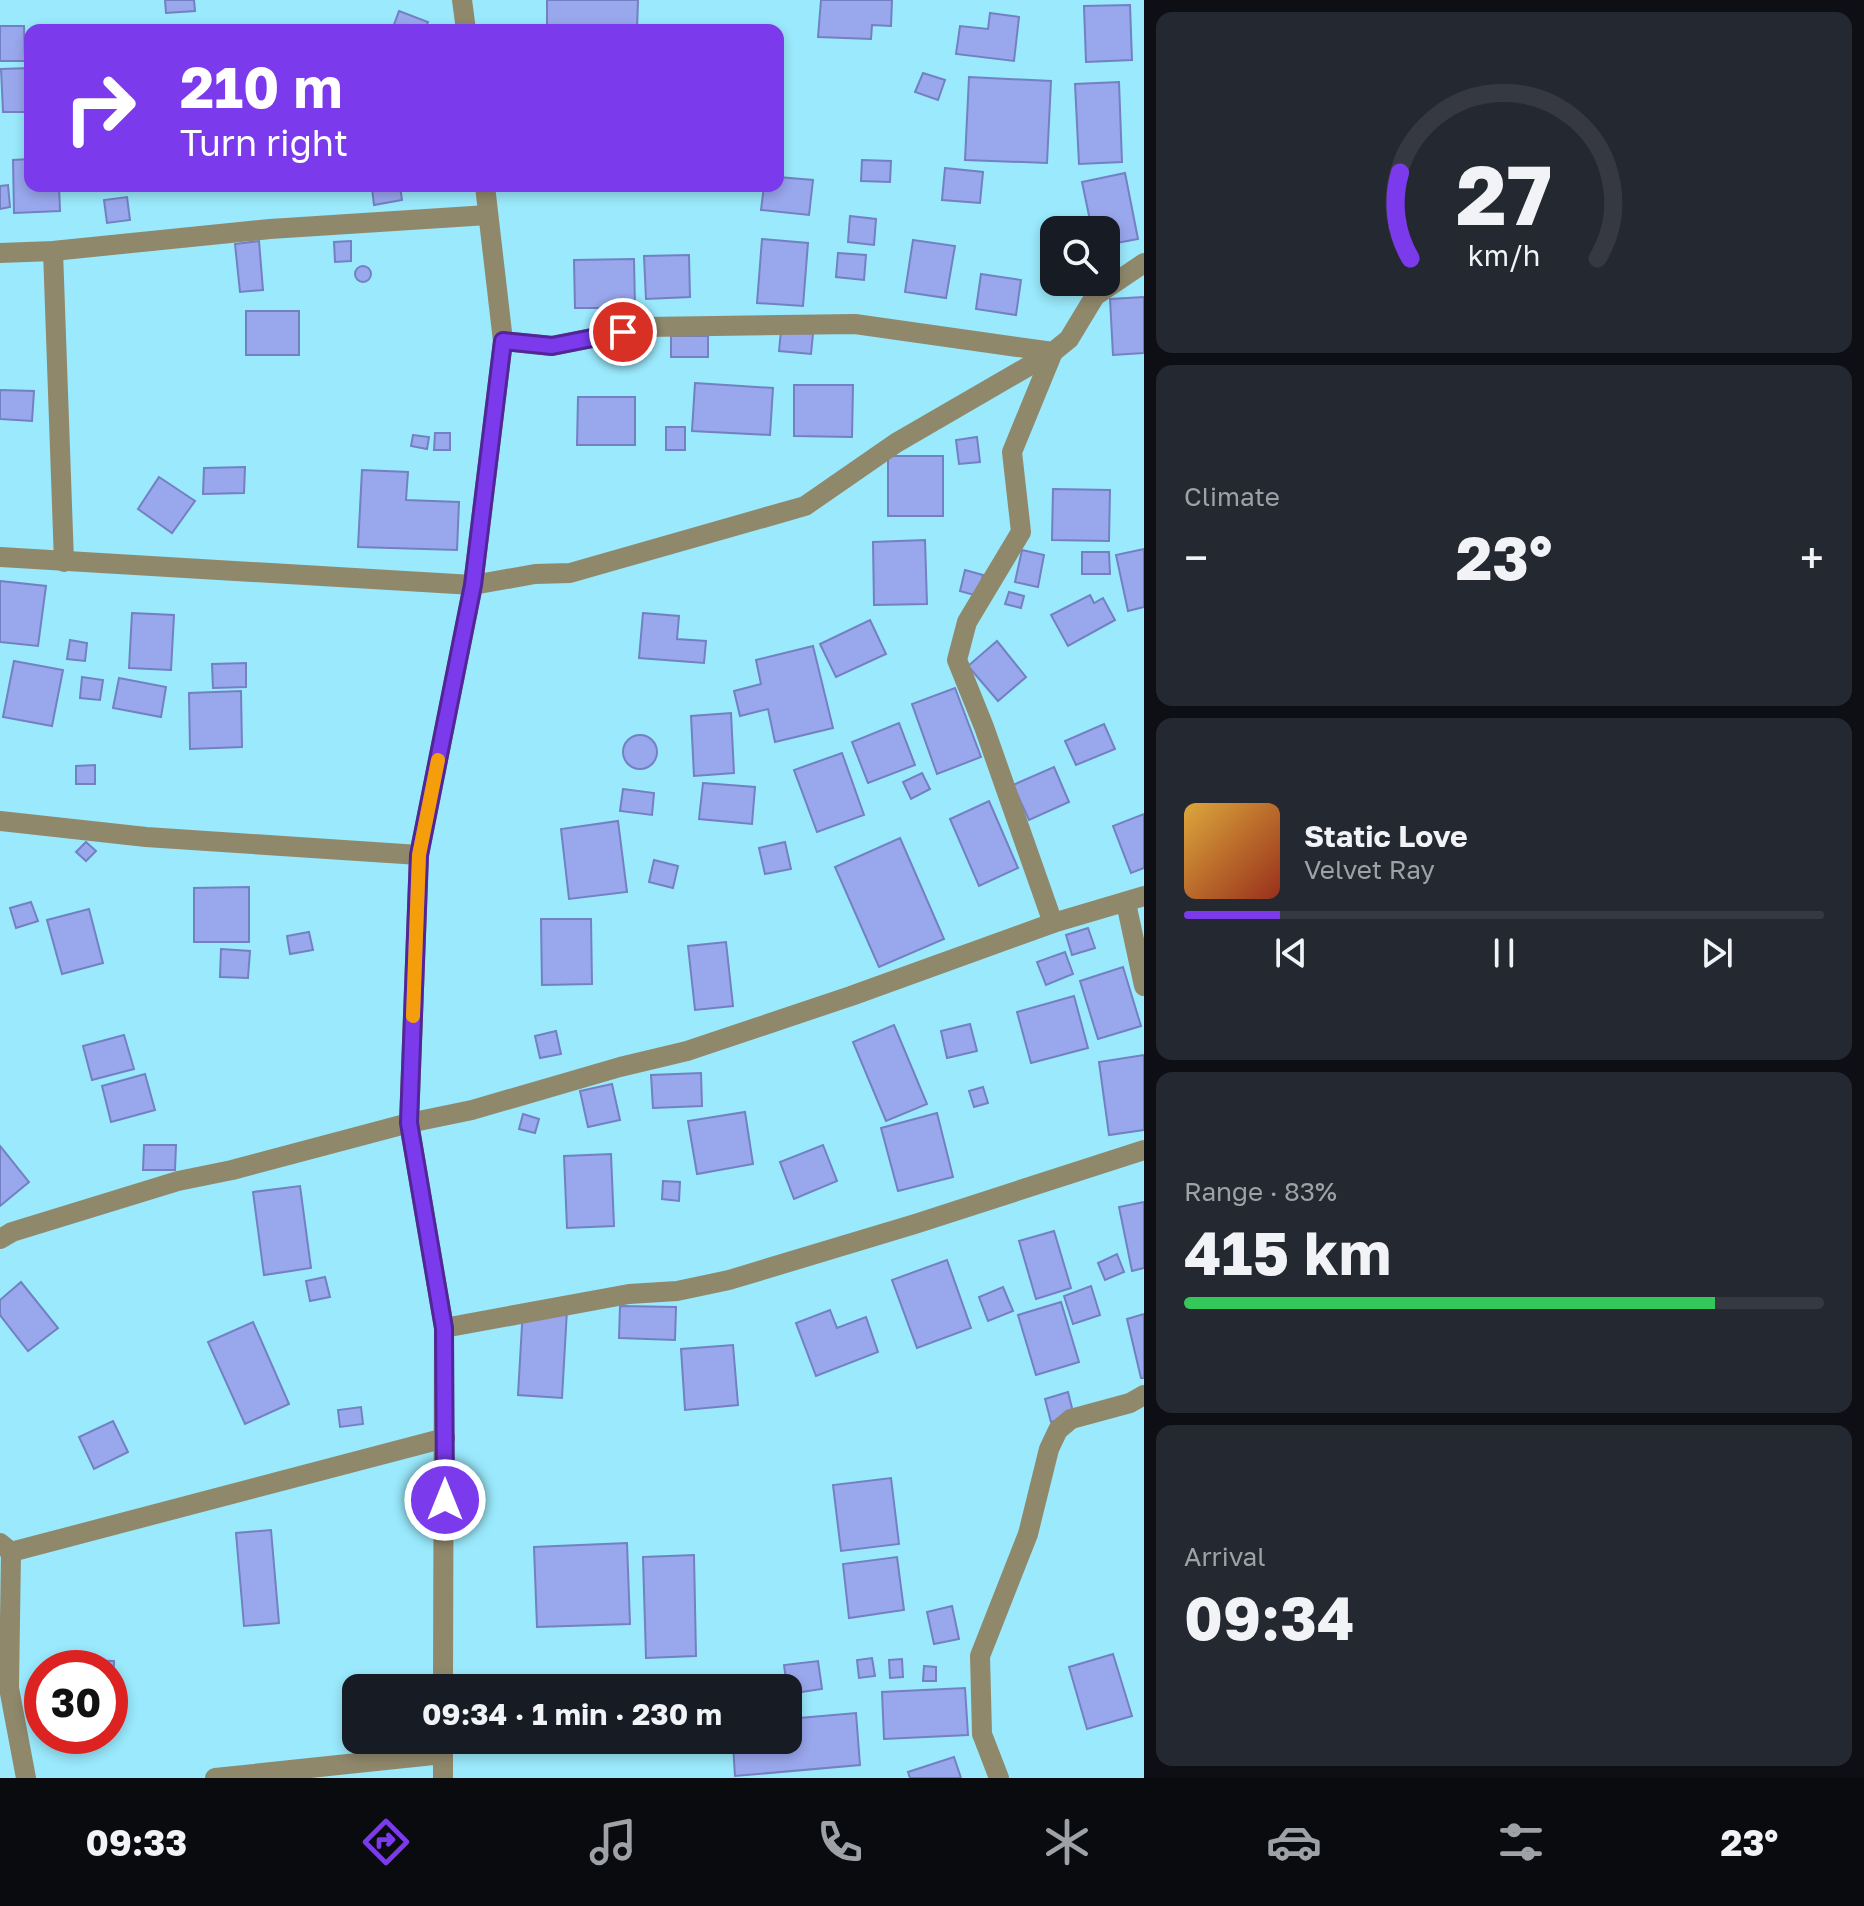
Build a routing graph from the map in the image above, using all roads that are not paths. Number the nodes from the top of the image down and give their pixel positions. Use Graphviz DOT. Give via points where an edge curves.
graph roads {
  1 [pos="462,0"];
  2 [pos="465,24"];
  3 [pos="486,192"];
  4 [pos="488,215"];
  5 [pos="53,251"];
  6 [pos="0,253"];
  7 [pos="1144,263"];
  8 [pos="503,341"];
  9 [pos="1053,352"];
  10 [pos="0,557"];
  11 [pos="64,562"];
  12 [pos="473,585"];
  13 [pos="0,821"];
  14 [pos="419,855"];
  15 [pos="1135,899"];
  16 [pos="1053,923"];
  17 [pos="1144,986"];
  18 [pos="409,1123"];
  19 [pos="1144,1150"];
  20 [pos="0,1239"];
  21 [pos="444,1328"];
  22 [pos="1144,1395"];
  23 [pos="445,1438"];
  24 [pos="6,1548"];
  25 [pos="443,1674"];
  26 [pos="392,1754"];
  27 [pos="443,1754"];
  28 [pos="26,1778"];
  29 [pos="215,1778"];
  30 [pos="443,1778"];
  31 [pos="999,1778"];
  1 -- 2 [label="street"];
  3 -- 4 [label="street"];
  4 -- 5 [label="street" via="270,229"];
  4 -- 8 [label="street"];
  5 -- 6 [label="street"];
  5 -- 11 [label="street"];
  7 -- 9 [label="street" via="1095,296 1076,329"];
  8 -- 9 [label="street" via="552,346 646,327 855,324"];
  8 -- 12 [label="street"];
  9 -- 12 [label="street" via="896,443 805,506 570,573"];
  9 -- 16 [label="street" via="1012,452 1021,532 967,622 957,660"];
  10 -- 11 [label="street"];
  11 -- 12 [label="street"];
  12 -- 14 [label="street"];
  13 -- 14 [label="street" via="146,837"];
  14 -- 18 [label="street"];
  15 -- 16 [label="street"];
  15 -- 17 [label="street"];
  16 -- 18 [label="street" via="687,1051"];
  18 -- 20 [label="street" via="178,1181"];
  18 -- 21 [label="street"];
  19 -- 21 [label="street" via="729,1280"];
  21 -- 23 [label="street"];
  22 -- 31 [label="street" via="1071,1419 1049,1449 1028,1534 980,1656 982,1734"];
  23 -- 24 [label="street"];
  23 -- 25 [label="street"];
  24 -- 28 [label="street" via="9,1688"];
  26 -- 29 [label="street"];
  27 -- 30 [label="street"];
}
